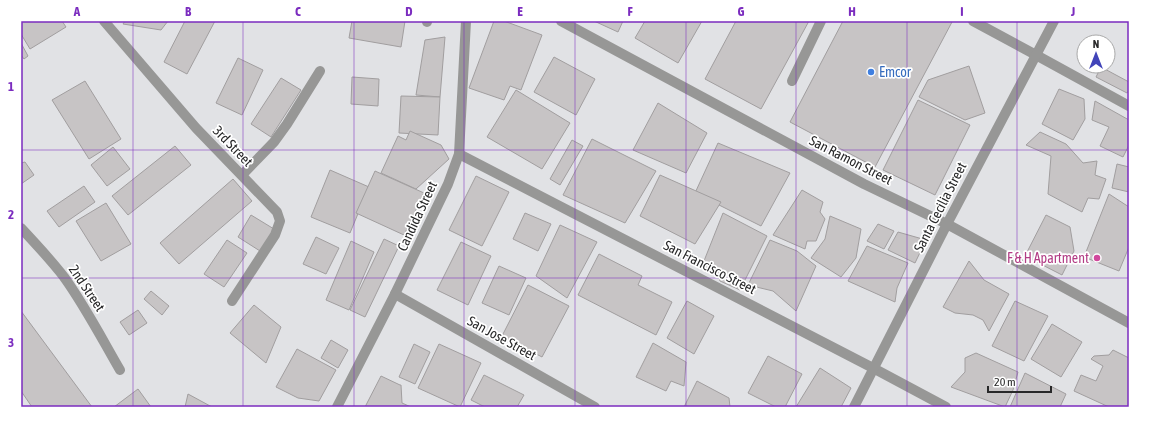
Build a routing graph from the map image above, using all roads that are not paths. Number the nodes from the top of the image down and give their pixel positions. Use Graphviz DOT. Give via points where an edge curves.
graph roads {
  1 [pos="104,21"];
  2 [pos="466,21"];
  3 [pos="561,21"];
  4 [pos="821,21"];
  5 [pos="973,21"];
  6 [pos="1054,21"];
  7 [pos="1036,55"];
  8 [pos="320,71"];
  9 [pos="792,81"];
  10 [pos="1129,106"];
  11 [pos="459,154"];
  12 [pos="242,175"];
  13 [pos="947,224"];
  14 [pos="21,228"];
  15 [pos="395,294"];
  16 [pos="232,301"];
  17 [pos="1129,323"];
  18 [pos="873,368"];
  19 [pos="120,370"];
  20 [pos="337,407"];
  21 [pos="595,407"];
  22 [pos="854,407"];
  23 [pos="946,407"];
  1 -- 12 [label="street, 3rd Street" via="196,128"];
  2 -- 11 [label="street, Candida Street"];
  3 -- 13 [label="street, San Ramon Street" via="864,184"];
  4 -- 9 [label="street"];
  5 -- 7 [label="street"];
  6 -- 7 [label="street, Santa Cecilia Street"];
  7 -- 10 [label="street"];
  7 -- 13 [label="street, Santa Cecilia Street"];
  8 -- 12 [label="street" via="274,142"];
  11 -- 15 [label="street, Candida Street" via="448,184"];
  11 -- 18 [label="street, San Francisco Street"];
  12 -- 16 [label="street, 3rd Street" via="277,212 280,221 275,235"];
  13 -- 17 [label="street, San Ramon Street"];
  13 -- 18 [label="street, Santa Cecilia Street"];
  14 -- 19 [label="street, 2nd Street" via="64,277"];
  15 -- 20 [label="street, Candida Street"];
  15 -- 21 [label="street, San Jose Street"];
  18 -- 22 [label="street, Santa Cecilia Street"];
  18 -- 23 [label="street, San Francisco Street"];
}
